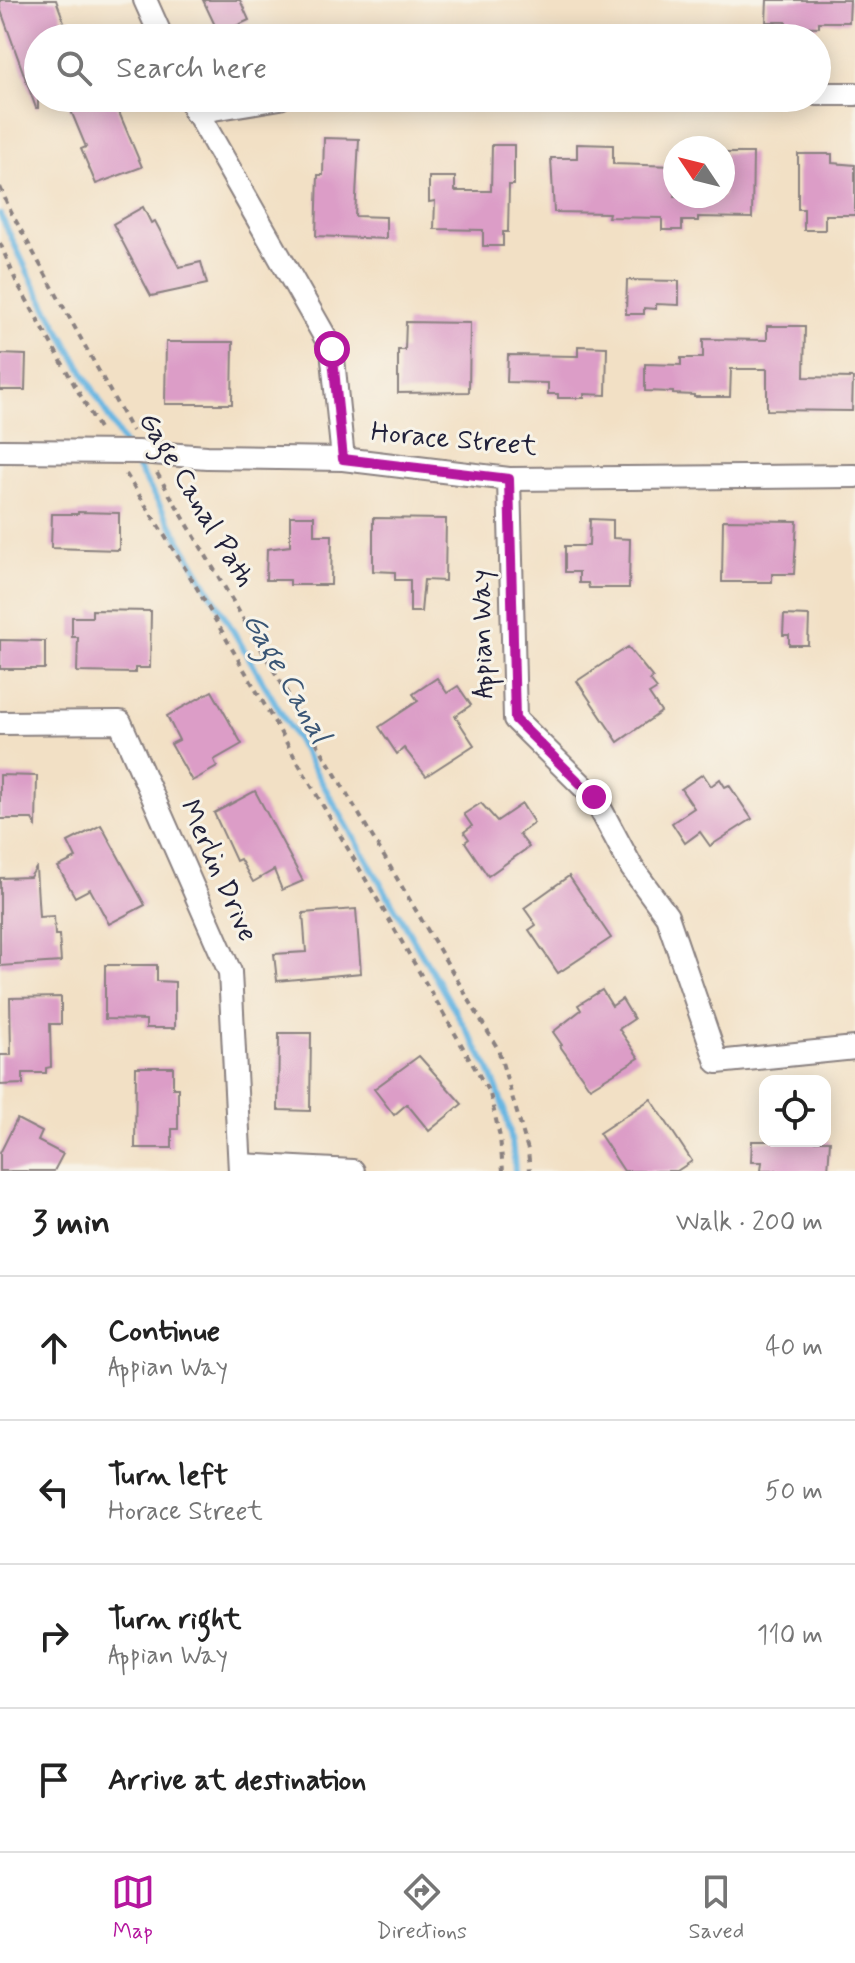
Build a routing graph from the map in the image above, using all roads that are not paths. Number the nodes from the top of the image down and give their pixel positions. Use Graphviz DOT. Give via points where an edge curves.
graph roads {
  1 [pos="145,0"];
  2 [pos="156,24"];
  3 [pos="831,94"];
  4 [pos="855,94"];
  5 [pos="196,112"];
  6 [pos="0,451"];
  7 [pos="343,459"];
  8 [pos="855,476"];
  9 [pos="509,479"];
  10 [pos="0,723"];
  11 [pos="855,1048"];
  12 [pos="240,1168"];
  13 [pos="353,1171"];
  1 -- 2 [label="street"];
  3 -- 4 [label="street"];
  5 -- 7 [label="street" via="332,349"];
  6 -- 7 [label="street, Horace Street"];
  7 -- 9 [label="street, Horace Street"];
  8 -- 9 [label="street, Horace Street"];
  9 -- 11 [label="street, Appian Way" via="515,719 594,797 632,868 667,916 717,1062"];
  10 -- 12 [label="street, Merlin Drive" via="120,722 230,972"];
  12 -- 13 [label="street"];
}
